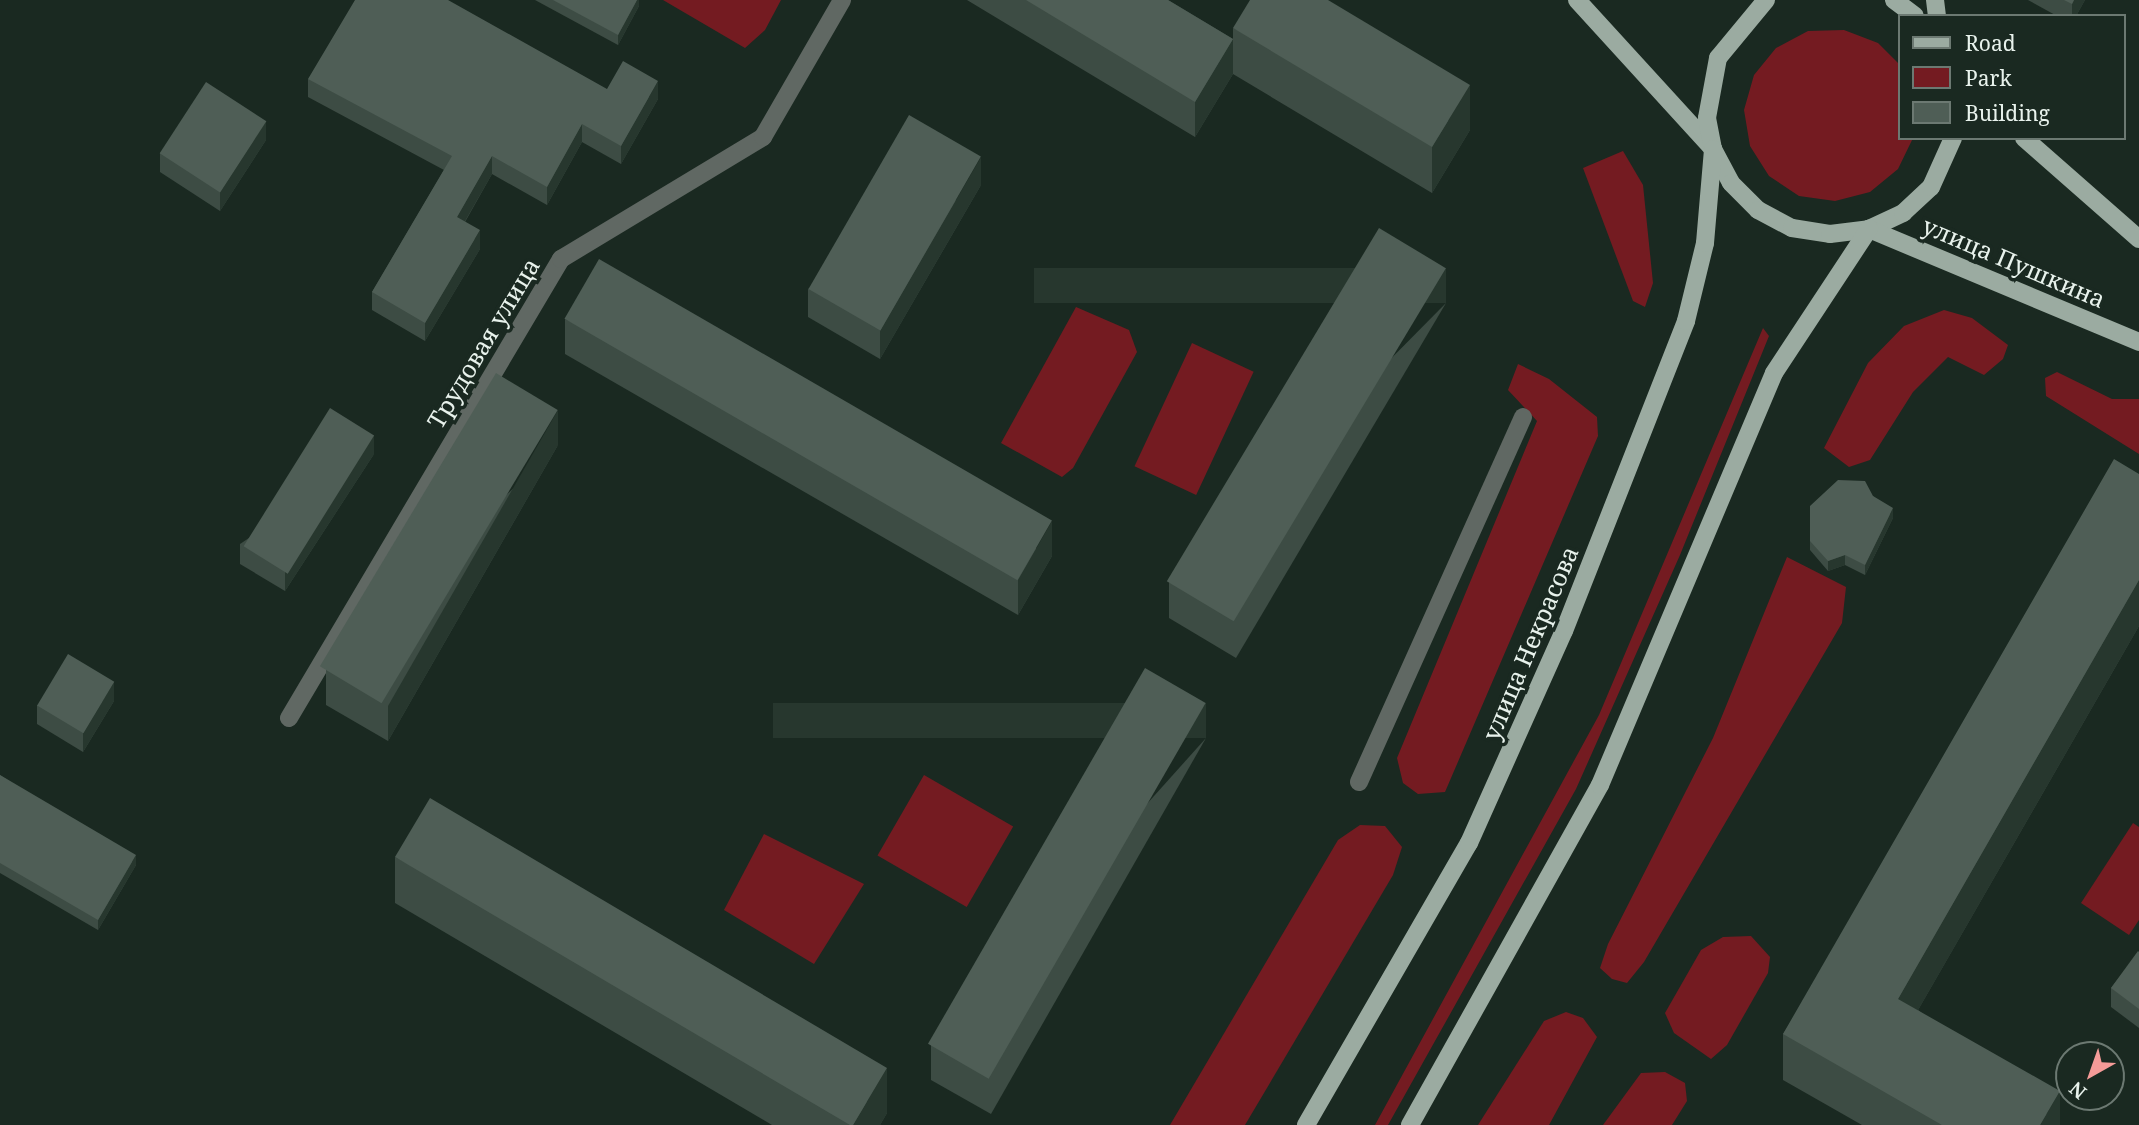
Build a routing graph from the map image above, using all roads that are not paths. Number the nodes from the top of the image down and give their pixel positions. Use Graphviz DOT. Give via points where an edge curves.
graph roads {
  1 [pos="842,0"];
  2 [pos="1577,0"];
  3 [pos="1766,0"];
  4 [pos="1894,0"];
  5 [pos="1912,14"];
  6 [pos="1952,140"];
  7 [pos="2026,140"];
  8 [pos="1713,149"];
  9 [pos="1868,229"];
  10 [pos="2139,239"];
  11 [pos="2139,342"];
  12 [pos="1524,417"];
  13 [pos="289,718"];
  14 [pos="1359,782"];
  15 [pos="1306,1125"];
  16 [pos="1410,1125"];
  1 -- 13 [label="street, Трудовая улица" via="763,137 561,259"];
  2 -- 8 [label="main road"];
  3 -- 8 [label="main road" via="1718,58 1707,118"];
  4 -- 5 [label="main road"];
  6 -- 9 [label="main road" via="1931,187 1903,213"];
  7 -- 10 [label="main road"];
  8 -- 9 [label="main road" via="1740,192 1792,228 1830,234"];
  8 -- 15 [label="main road, улица Некрасова" via="1705,243 1686,321 1564,631 1469,843"];
  9 -- 11 [label="main road, улица Пушкина"];
  9 -- 16 [label="main road" via="1774,373 1600,785"];
  12 -- 14 [label="street"];
}
